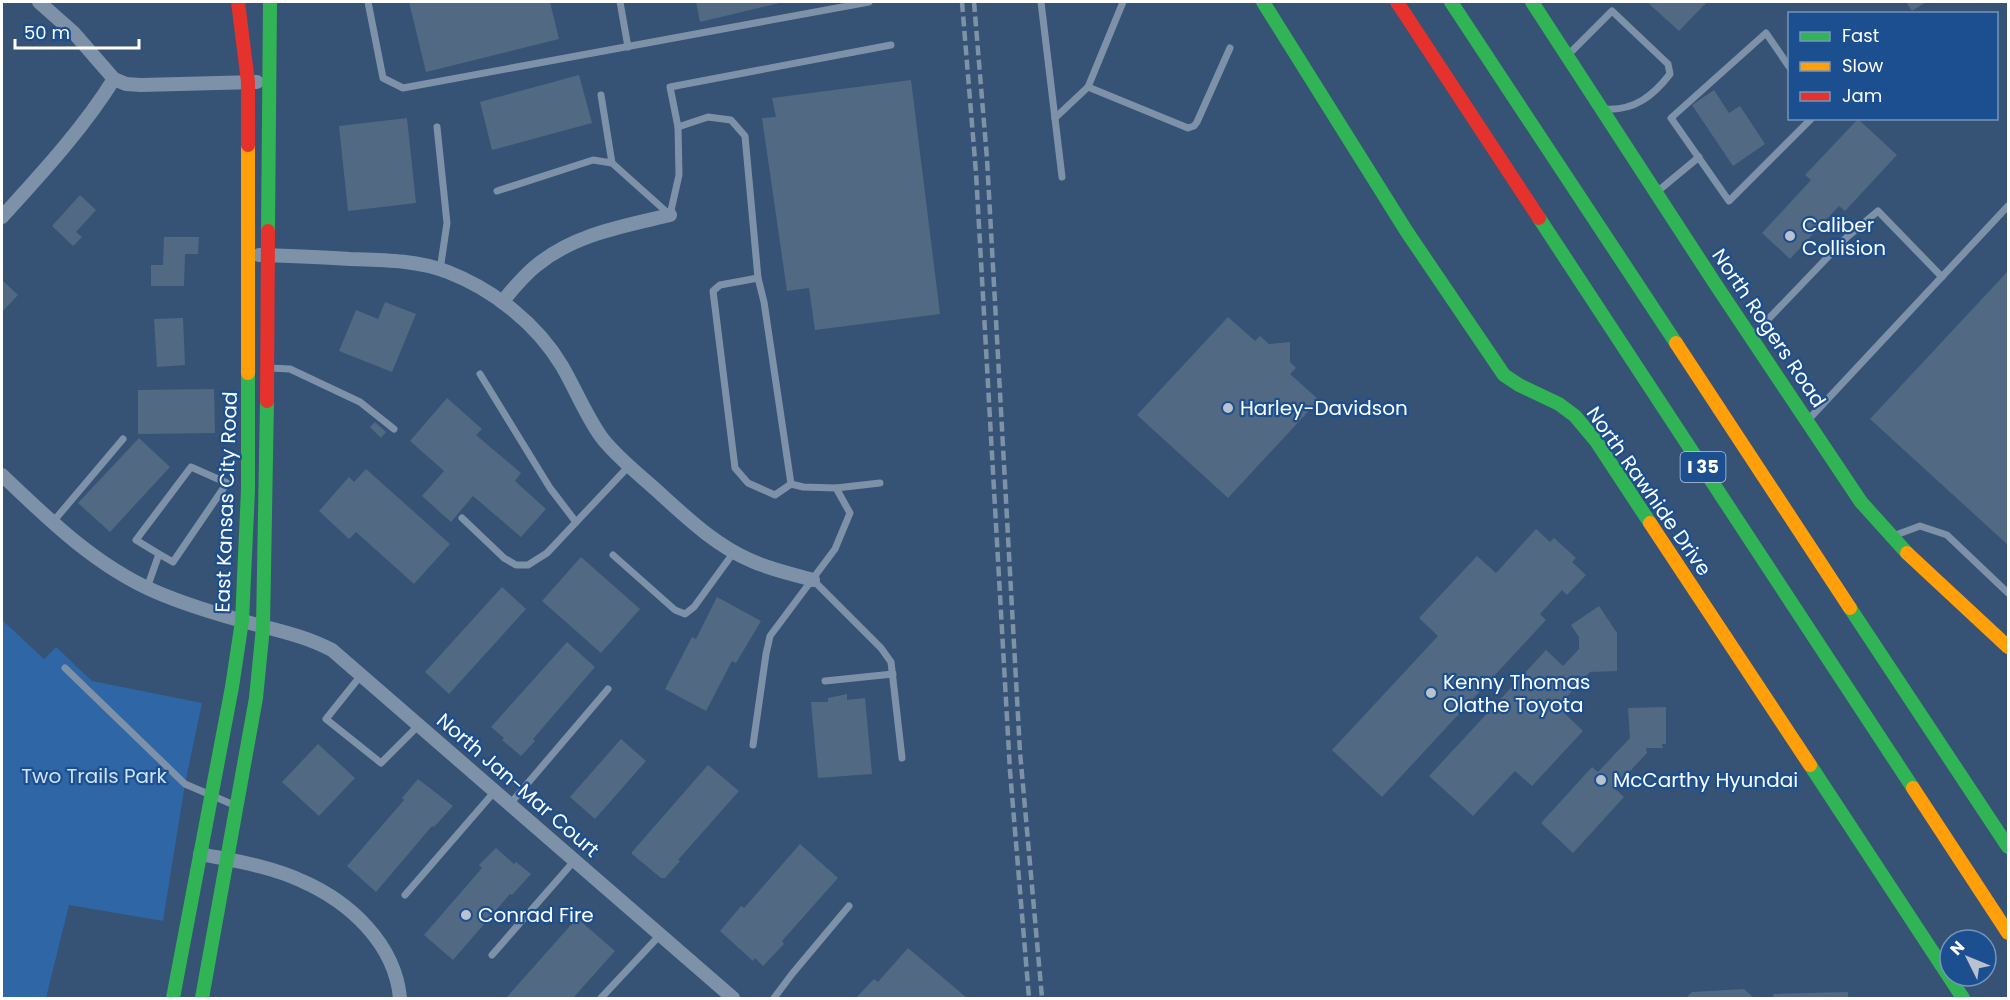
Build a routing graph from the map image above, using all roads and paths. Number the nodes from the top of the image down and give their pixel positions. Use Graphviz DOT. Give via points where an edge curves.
graph roads {
  1 [pos="39,2"];
  2 [pos="238,2"];
  3 [pos="270,2"];
  4 [pos="368,2"];
  5 [pos="620,2"];
  6 [pos="868,2"];
  7 [pos="1041,2"];
  8 [pos="1123,2"];
  9 [pos="1263,2"];
  10 [pos="1396,2"];
  11 [pos="1451,2"];
  12 [pos="1532,2"];
  13 [pos="891,45"];
  14 [pos="628,47"];
  15 [pos="1230,48"];
  16 [pos="1567,56"];
  17 [pos="1788,65"];
  18 [pos="114,79"];
  19 [pos="248,82"];
  20 [pos="268,82"];
  21 [pos="1088,87"];
  22 [pos="601,95"];
  23 [pos="1602,109"];
  24 [pos="1055,118"];
  25 [pos="1810,120"];
  26 [pos="437,127"];
  27 [pos="678,127"];
  28 [pos="1699,157"];
  29 [pos="612,163"];
  30 [pos="1062,177"];
  31 [pos="497,191"];
  32 [pos="1656,192"];
  33 [pos="2008,206"];
  34 [pos="670,215"];
  35 [pos="2,217"];
  36 [pos="248,254"];
  37 [pos="267,255"];
  38 [pos="440,270"];
  39 [pos="1942,277"];
  40 [pos="758,278"];
  41 [pos="502,302"];
  42 [pos="1751,337"];
  43 [pos="267,368"];
  44 [pos="480,374"];
  45 [pos="1808,421"];
  46 [pos="394,429"];
  47 [pos="123,439"];
  48 [pos="629,466"];
  49 [pos="2,475"];
  50 [pos="227,483"];
  51 [pos="248,483"];
  52 [pos="880,483"];
  53 [pos="791,484"];
  54 [pos="836,488"];
  55 [pos="462,518"];
  56 [pos="576,522"];
  57 [pos="52,523"];
  58 [pos="1891,537"];
  59 [pos="734,552"];
  60 [pos="159,554"];
  61 [pos="613,555"];
  62 [pos="813,580"];
  63 [pos="147,588"];
  64 [pos="2008,593"];
  65 [pos="242,621"];
  66 [pos="263,627"];
  67 [pos="2008,647"];
  68 [pos="65,668"];
  69 [pos="362,674"];
  70 [pos="893,674"];
  71 [pos="825,681"];
  72 [pos="608,689"];
  73 [pos="419,725"];
  74 [pos="753,745"];
  75 [pos="902,758"];
  76 [pos="495,791"];
  77 [pos="212,795"];
  78 [pos="510,804"];
  79 [pos="236,806"];
  80 [pos="2008,848"];
  81 [pos="200,854"];
  82 [pos="227,860"];
  83 [pos="575,860"];
  84 [pos="405,895"];
  85 [pos="849,906"];
  86 [pos="2008,933"];
  87 [pos="660,935"];
  88 [pos="492,955"];
  89 [pos="173,999"];
  90 [pos="202,999"];
  91 [pos="400,999"];
  92 [pos="601,999"];
  93 [pos="733,999"];
  94 [pos="774,999"];
  95 [pos="1963,999"];
  1 -- 18 [label="street" via="74,33"];
  2 -- 19 [label="main road, East Kansas City Road"];
  3 -- 20 [label="main road, East Kansas City Road"];
  4 -- 14 [label="lane" via="383,78 403,88"];
  5 -- 14 [label="lane"];
  6 -- 14 [label="lane"];
  7 -- 24 [label="lane"];
  8 -- 21 [label="lane"];
  9 -- 95 [label="main road, North Rawhide Drive" via="1407,232 1504,375 1515,385 1568,409 1596,441"];
  10 -- 86 [label="main road, I 35"];
  11 -- 80 [label="main road, I 35"];
  12 -- 16 [label="main road, North Rogers Road"];
  13 -- 27 [label="lane" via="670,87"];
  15 -- 21 [label="lane" via="1197,122 1188,128"];
  16 -- 23 [label="main road, North Rogers Road"];
  16 -- 23 [label="lane" via="1612,11 1668,64 1670,74 1658,90 1640,103 1619,110"];
  17 -- 28 [label="lane" via="1766,33 1671,118"];
  18 -- 19 [label="street" via="141,85"];
  18 -- 35 [label="street" via="85,123"];
  19 -- 20 [label="street"];
  19 -- 36 [label="main road, East Kansas City Road"];
  20 -- 37 [label="main road, East Kansas City Road"];
  21 -- 24 [label="lane"];
  22 -- 29 [label="lane"];
  23 -- 32 [label="main road, North Rogers Road"];
  24 -- 30 [label="lane"];
  25 -- 28 [label="lane" via="1730,201"];
  26 -- 38 [label="lane" via="447,222"];
  27 -- 34 [label="lane" via="679,175"];
  27 -- 40 [label="lane" via="708,117 731,120 745,136"];
  28 -- 32 [label="lane"];
  29 -- 31 [label="lane" via="592,159"];
  29 -- 34 [label="lane"];
  32 -- 42 [label="main road, North Rogers Road"];
  33 -- 39 [label="lane"];
  34 -- 41 [label="street" via="600,232 567,246 536,265"];
  36 -- 37 [label="street"];
  36 -- 51 [label="main road, East Kansas City Road"];
  37 -- 38 [label="street" via="383,260"];
  37 -- 43 [label="main road, East Kansas City Road"];
  38 -- 41 [label="street"];
  39 -- 42 [label="lane" via="1878,211 1847,237"];
  39 -- 45 [label="lane"];
  40 -- 53 [label="lane"];
  40 -- 53 [label="lane" via="720,285 713,291 735,468 748,483 775,495"];
  41 -- 48 [label="street" via="552,351 588,416"];
  42 -- 45 [label="main road, North Rogers Road"];
  43 -- 46 [label="lane" via="290,369 360,402"];
  43 -- 66 [label="main road, East Kansas City Road"];
  44 -- 56 [label="lane" via="550,488"];
  45 -- 58 [label="main road, North Rogers Road" via="1861,502"];
  47 -- 57 [label="lane"];
  48 -- 56 [label="lane"];
  48 -- 59 [label="street" via="688,519"];
  49 -- 57 [label="street, North Jan-Mar Court"];
  50 -- 51 [label="lane"];
  50 -- 60 [label="lane" via="173,562"];
  50 -- 60 [label="lane" via="191,466 136,540"];
  51 -- 65 [label="main road, East Kansas City Road"];
  52 -- 54 [label="lane"];
  53 -- 54 [label="lane"];
  54 -- 62 [label="lane" via="850,513 835,549"];
  55 -- 56 [label="lane" via="516,565 528,565 547,553"];
  57 -- 63 [label="street, North Jan-Mar Court" via="104,563"];
  58 -- 64 [label="lane" via="1920,526 1947,535"];
  58 -- 67 [label="main road, North Rogers Road"];
  59 -- 61 [label="lane" via="685,614 675,610"];
  59 -- 62 [label="street"];
  60 -- 63 [label="lane"];
  62 -- 70 [label="lane" via="881,648 891,662"];
  62 -- 74 [label="lane" via="770,636"];
  63 -- 65 [label="street, North Jan-Mar Court"];
  65 -- 66 [label="street, North Jan-Mar Court"];
  65 -- 77 [label="main road, East Kansas City Road"];
  66 -- 69 [label="street, North Jan-Mar Court" via="318,643"];
  66 -- 79 [label="main road, East Kansas City Road" via="256,698"];
  68 -- 77 [label="lane" via="185,784"];
  69 -- 73 [label="street, North Jan-Mar Court"];
  69 -- 73 [label="lane" via="326,718 381,763"];
  70 -- 71 [label="lane"];
  70 -- 75 [label="lane"];
  72 -- 78 [label="lane"];
  73 -- 76 [label="street, North Jan-Mar Court"];
  76 -- 78 [label="street, North Jan-Mar Court"];
  76 -- 84 [label="lane"];
  77 -- 79 [label="lane"];
  77 -- 81 [label="main road, East Kansas City Road"];
  78 -- 83 [label="street, North Jan-Mar Court"];
  79 -- 82 [label="main road, East Kansas City Road"];
  81 -- 82 [label="street"];
  81 -- 89 [label="main road, East Kansas City Road"];
  82 -- 90 [label="main road, East Kansas City Road"];
  82 -- 91 [label="street" via="302,880 342,905 381,945 396,977"];
  83 -- 87 [label="street, North Jan-Mar Court"];
  83 -- 88 [label="lane"];
  85 -- 94 [label="lane"];
  87 -- 92 [label="lane"];
  87 -- 93 [label="street, North Jan-Mar Court"];
}
